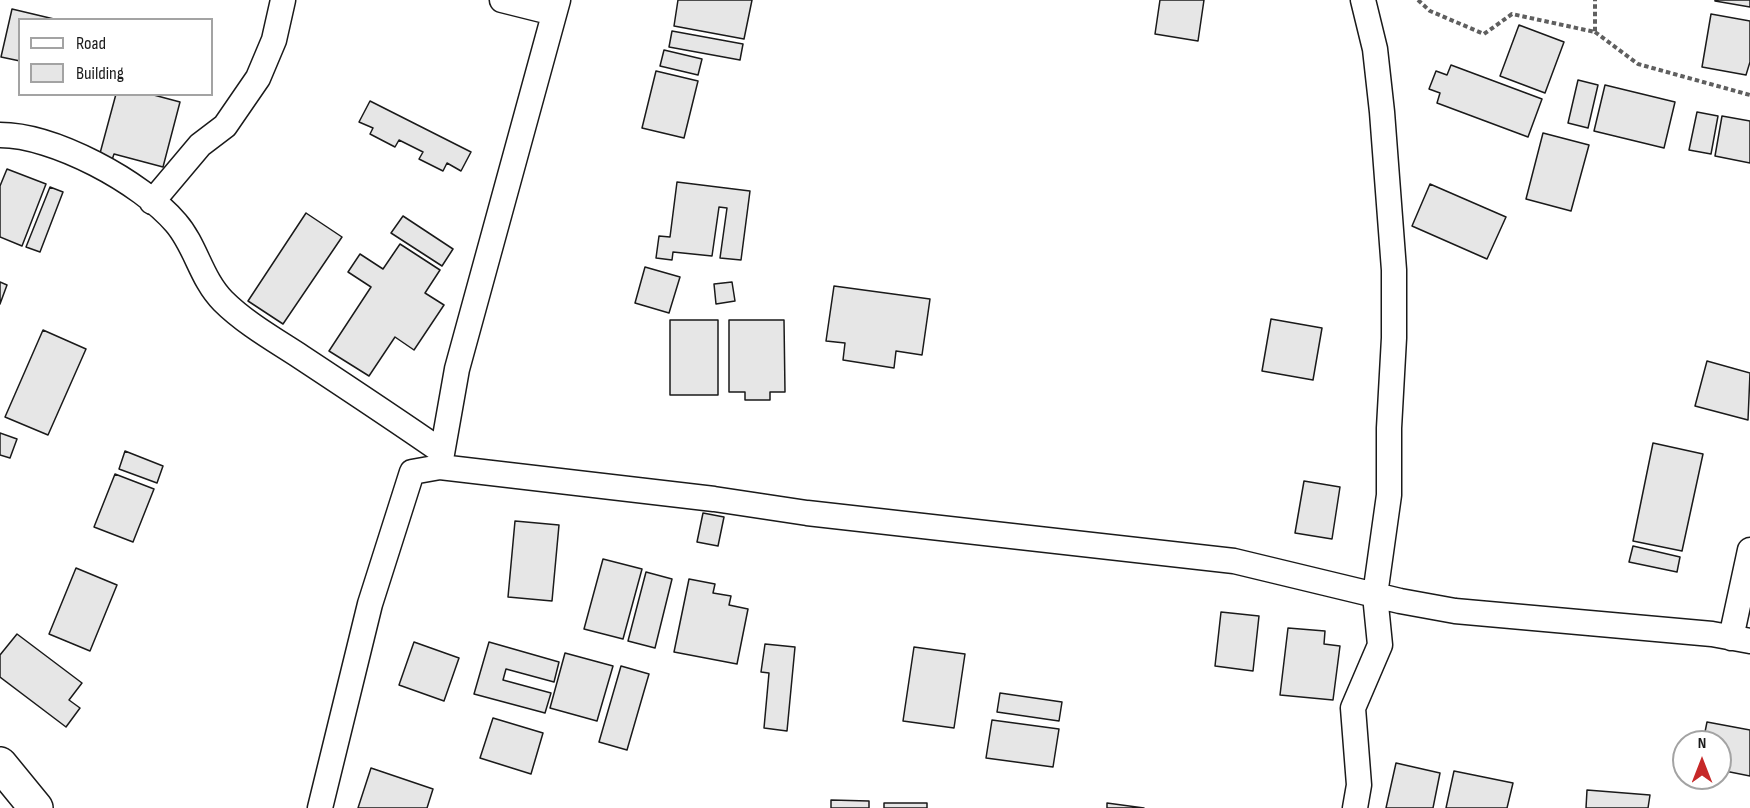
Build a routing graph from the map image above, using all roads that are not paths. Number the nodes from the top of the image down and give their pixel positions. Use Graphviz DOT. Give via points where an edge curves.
graph roads {
  1 [pos="283,0"];
  2 [pos="502,0"];
  3 [pos="1363,0"];
  4 [pos="556,6"];
  5 [pos="0,135"];
  6 [pos="152,202"];
  7 [pos="441,459"];
  8 [pos="1750,550"];
  9 [pos="1376,595"];
  10 [pos="1740,639"];
  11 [pos="0,765"];
  12 [pos="36,808"];
  13 [pos="320,808"];
  14 [pos="1355,808"];
  1 -- 6 [label="street" via="274,40 258,78 225,126 200,145"];
  2 -- 4 [label="street"];
  3 -- 9 [label="street" via="1380,91 1394,270 1389,495"];
  4 -- 7 [label="street" via="458,369"];
  5 -- 6 [label="street" via="29,138 96,164"];
  6 -- 7 [label="street" via="176,223 223,301"];
  7 -- 9 [label="street" via="807,513 1234,561"];
  7 -- 13 [label="street" via="412,472 370,604"];
  8 -- 10 [label="street"];
  9 -- 10 [label="street" via="1455,610"];
  9 -- 14 [label="street" via="1380,645 1353,708 1359,785"];
  11 -- 12 [label="highway"];
}
